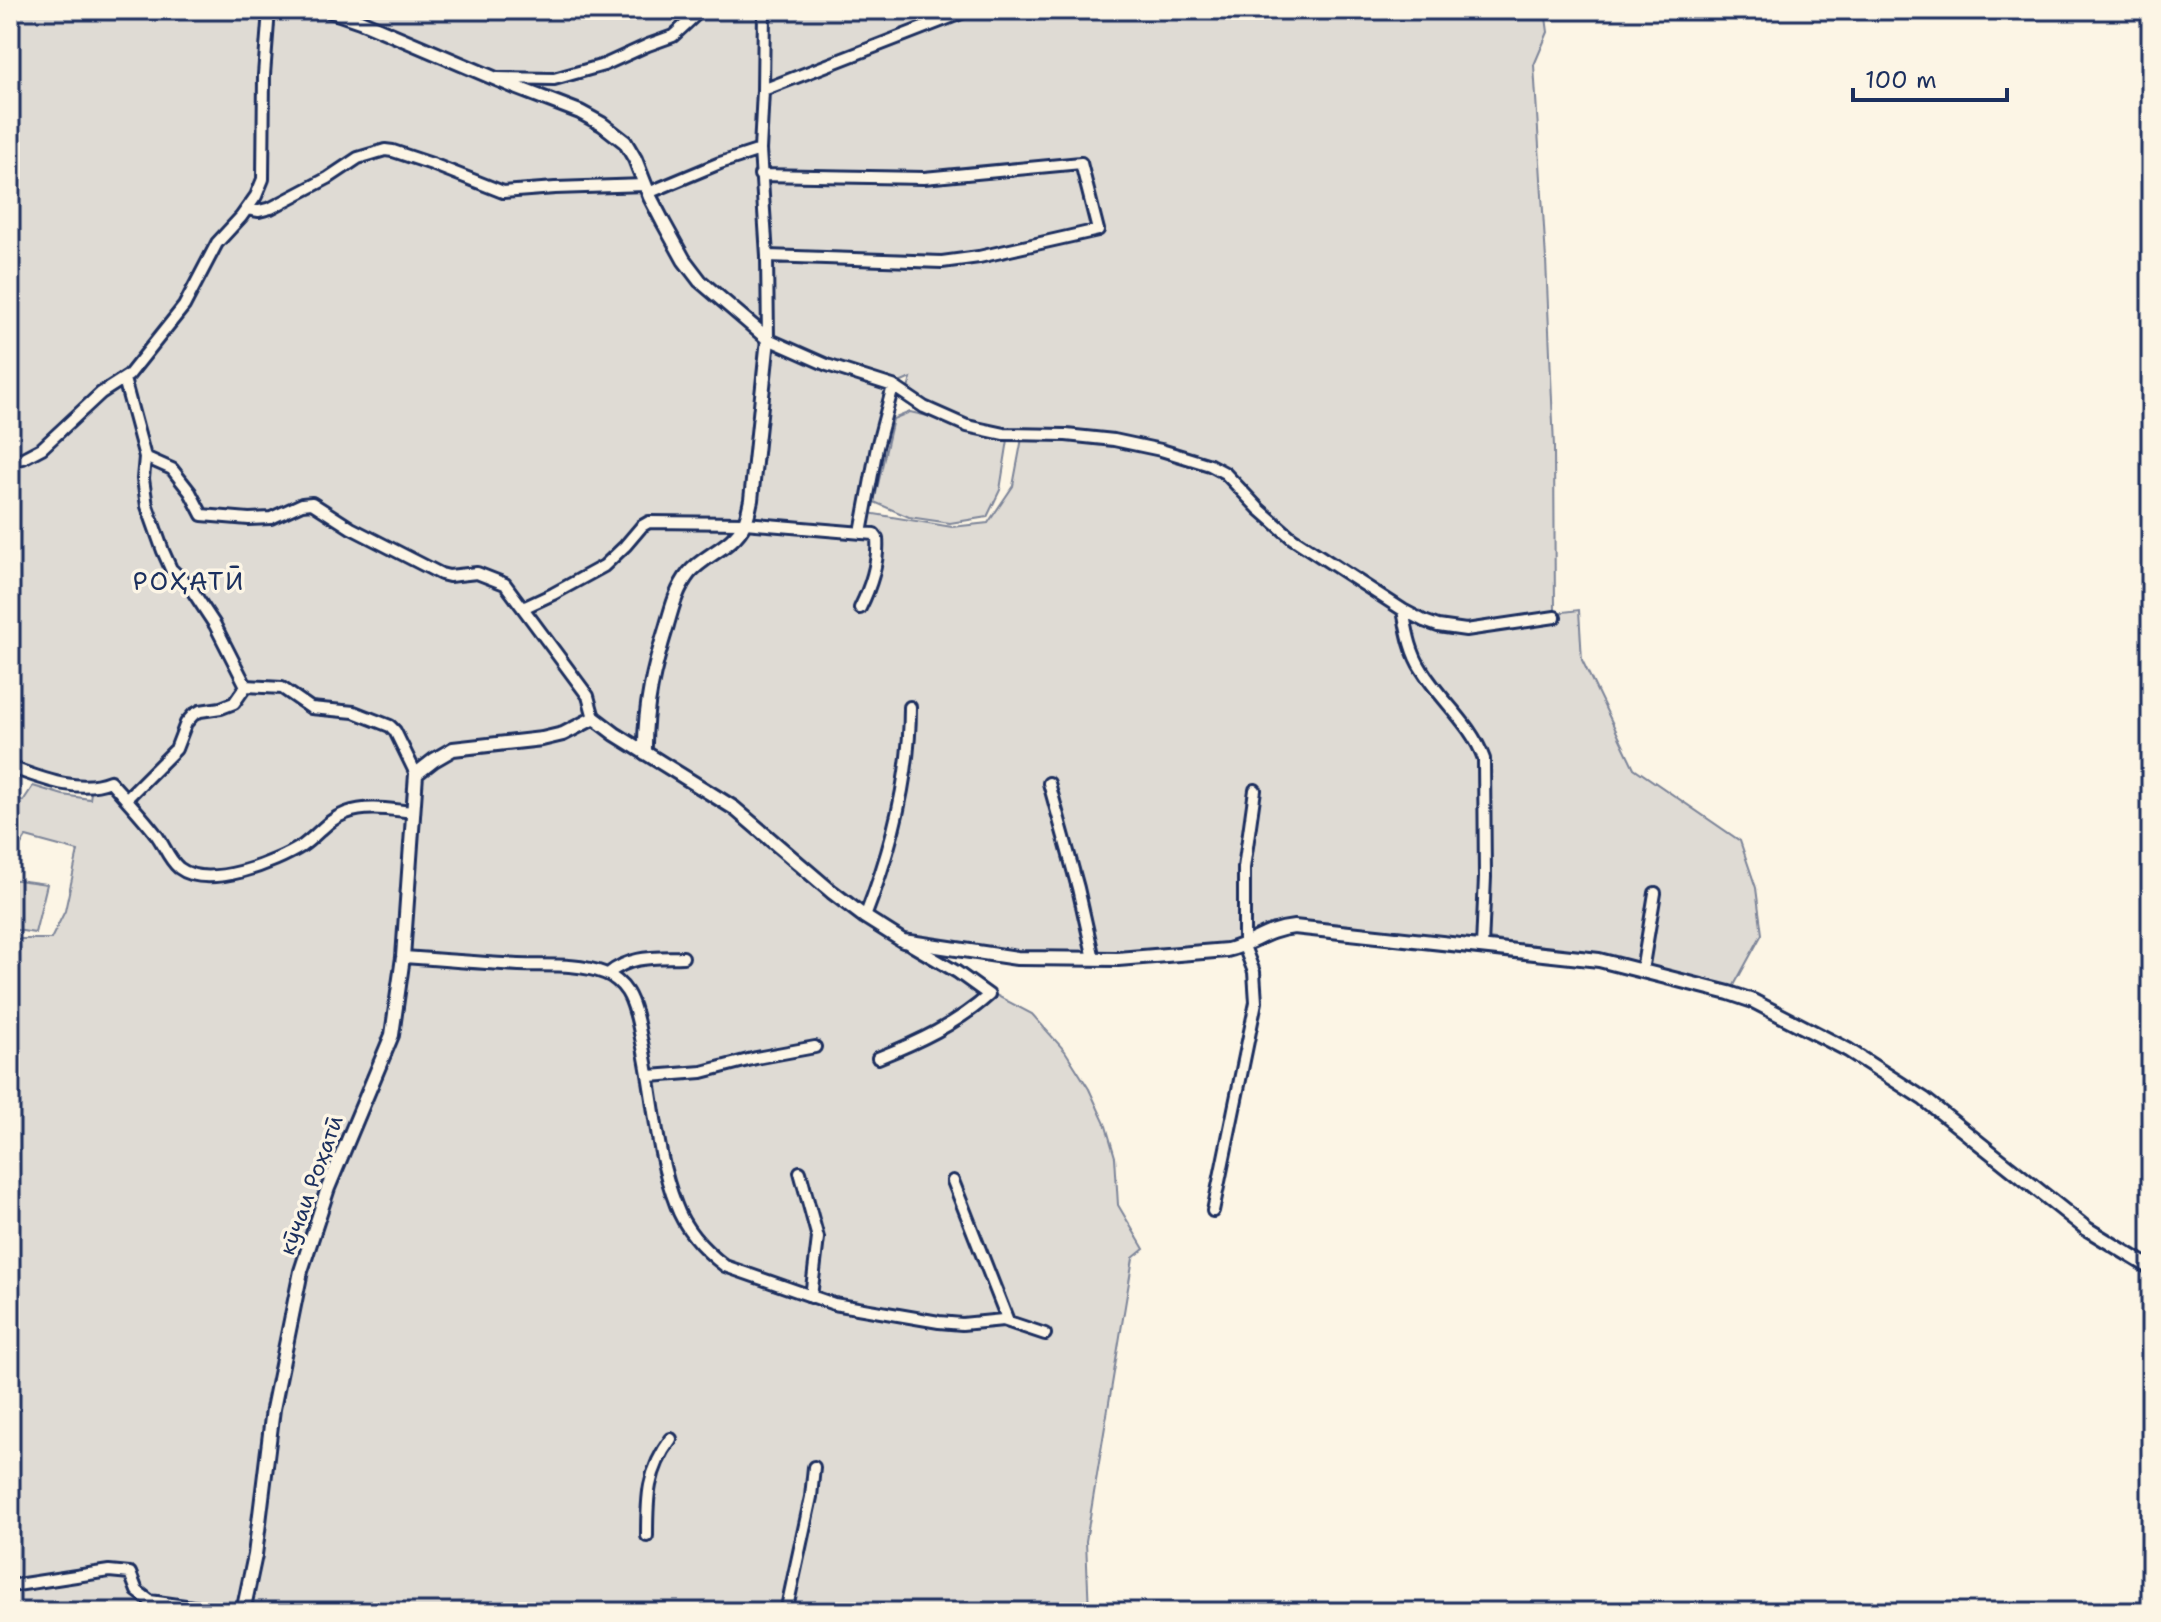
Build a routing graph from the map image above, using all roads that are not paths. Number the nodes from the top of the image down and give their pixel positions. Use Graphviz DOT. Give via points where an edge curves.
graph roads {
  1 [pos="269,10"];
  2 [pos="328,10"];
  3 [pos="701,10"];
  4 [pos="764,10"];
  5 [pos="969,10"];
  6 [pos="361,16"];
  7 [pos="491,77"];
  8 [pos="763,90"];
  9 [pos="760,150"];
  10 [pos="760,175"];
  11 [pos="647,189"];
  12 [pos="247,209"];
  13 [pos="767,256"];
  14 [pos="768,339"];
  15 [pos="124,379"];
  16 [pos="893,386"];
  17 [pos="145,457"];
  18 [pos="10,461"];
  19 [pos="745,523"];
  20 [pos="861,533"];
  21 [pos="523,608"];
  22 [pos="860,608"];
  23 [pos="1403,610"];
  24 [pos="1555,617"];
  25 [pos="246,686"];
  26 [pos="910,707"];
  27 [pos="594,718"];
  28 [pos="645,753"];
  29 [pos="10,767"];
  30 [pos="416,774"];
  31 [pos="1049,783"];
  32 [pos="1255,790"];
  33 [pos="126,799"];
  34 [pos="414,812"];
  35 [pos="1655,893"];
  36 [pos="865,917"];
  37 [pos="903,941"];
  38 [pos="1244,946"];
  39 [pos="1482,947"];
  40 [pos="403,957"];
  41 [pos="683,957"];
  42 [pos="1094,959"];
  43 [pos="1642,971"];
  44 [pos="608,974"];
  45 [pos="815,1047"];
  46 [pos="878,1058"];
  47 [pos="650,1076"];
  48 [pos="800,1172"];
  49 [pos="953,1181"];
  50 [pos="1213,1211"];
  51 [pos="2151,1268"];
  52 [pos="811,1297"];
  53 [pos="1008,1321"];
  54 [pos="1045,1334"];
  55 [pos="671,1439"];
  56 [pos="814,1467"];
  57 [pos="647,1536"];
  58 [pos="10,1586"];
  59 [pos="228,1612"];
  60 [pos="243,1612"];
  61 [pos="786,1612"];
  1 -- 12 [label="street" via="263,179"];
  2 -- 6 [label="street"];
  3 -- 7 [label="street" via="673,36 604,65 554,79"];
  4 -- 8 [label="street"];
  5 -- 8 [label="street"];
  6 -- 7 [label="street"];
  7 -- 11 [label="street" via="602,124 625,142"];
  8 -- 9 [label="street"];
  9 -- 10 [label="street"];
  9 -- 11 [label="street"];
  10 -- 13 [label="street"];
  10 -- 13 [label="street" via="924,178 1081,163 1098,230 942,262"];
  11 -- 12 [label="street" via="503,192 385,150 358,158 271,208"];
  11 -- 14 [label="street" via="700,281"];
  12 -- 15 [label="street" via="219,240 184,306"];
  13 -- 14 [label="street"];
  14 -- 16 [label="street"];
  14 -- 19 [label="street"];
  15 -- 17 [label="street"];
  15 -- 18 [label="street" via="101,393 42,448"];
  16 -- 20 [label="street"];
  16 -- 23 [label="street" via="949,419 991,432 1114,440 1210,465 1292,538"];
  17 -- 21 [label="street" via="172,469 202,515 271,518 302,504 316,505 441,574 493,578"];
  17 -- 25 [label="street" via="147,506 171,569 215,625"];
  19 -- 20 [label="street"];
  19 -- 21 [label="street" via="649,522 604,566"];
  19 -- 28 [label="street" via="680,586 649,692"];
  20 -- 22 [label="street" via="876,536 878,551"];
  21 -- 27 [label="street" via="588,696"];
  23 -- 24 [label="street" via="1457,629"];
  23 -- 39 [label="street" via="1421,669 1468,728 1484,759"];
  25 -- 30 [label="street" via="282,688 311,708 354,712 390,726"];
  25 -- 33 [label="street" via="234,703 193,715 176,749"];
  26 -- 36 [label="street" via="894,830"];
  27 -- 28 [label="street"];
  27 -- 30 [label="street" via="542,739 453,749"];
  28 -- 36 [label="street" via="734,808"];
  29 -- 33 [label="street" via="70,785 110,781"];
  30 -- 34 [label="street, кӯчаи Роҳатӣ"];
  31 -- 42 [label="street"];
  32 -- 38 [label="street" via="1244,868"];
  33 -- 34 [label="street" via="173,862 199,875 244,872 284,856 328,822 353,811"];
  34 -- 40 [label="street, кӯчаи Роҳатӣ"];
  35 -- 43 [label="street"];
  36 -- 37 [label="street"];
  37 -- 42 [label="street" via="1017,958"];
  37 -- 46 [label="street" via="989,995 918,1042"];
  38 -- 39 [label="street" via="1267,932 1294,927"];
  38 -- 42 [label="street"];
  38 -- 50 [label="street" via="1254,972 1256,1002"];
  39 -- 43 [label="street" via="1599,960"];
  40 -- 44 [label="street" via="572,966"];
  40 -- 60 [label="street, кӯчаи Роҳатӣ" via="392,1035 328,1188 301,1271 273,1409"];
  41 -- 44 [label="street" via="631,961"];
  43 -- 51 [label="street" via="1753,1001 1848,1050 1924,1099 2087,1229"];
  44 -- 47 [label="street" via="631,1000"];
  45 -- 47 [label="street" via="702,1072"];
  47 -- 52 [label="street" via="661,1155 684,1224 725,1266"];
  48 -- 52 [label="street" via="818,1238"];
  49 -- 53 [label="street"];
  52 -- 53 [label="street" via="939,1322"];
  53 -- 54 [label="street"];
  55 -- 57 [label="street" via="648,1489"];
  56 -- 61 [label="street"];
  58 -- 59 [label="street" via="109,1571 130,1573 137,1591 150,1601"];
}
